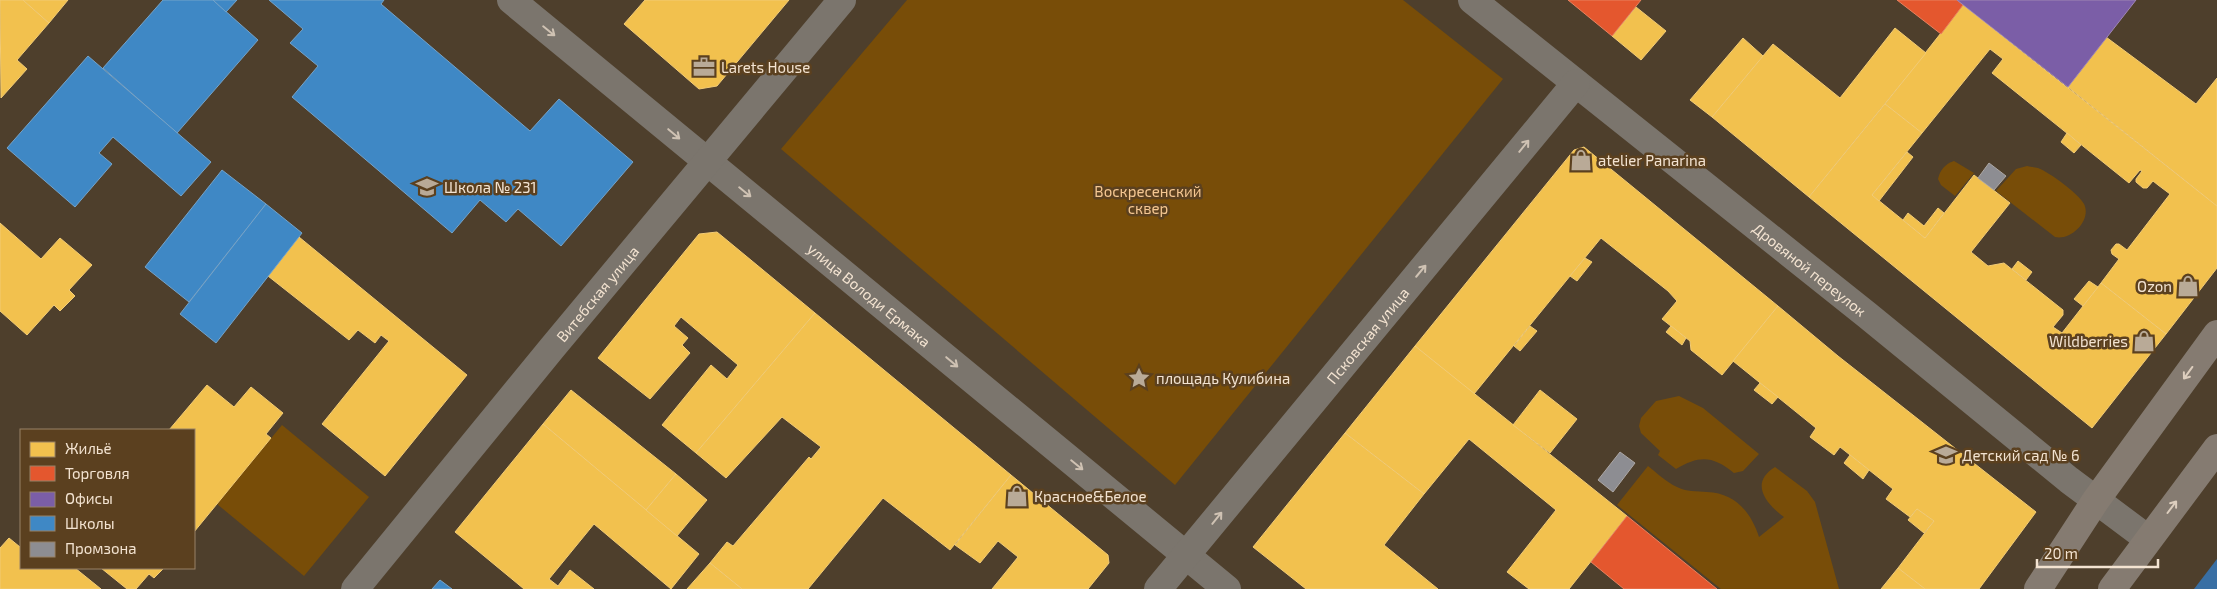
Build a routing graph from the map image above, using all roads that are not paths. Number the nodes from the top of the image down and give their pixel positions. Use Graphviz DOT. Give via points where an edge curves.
graph roads {
  1 [pos="511,0"];
  2 [pos="842,0"];
  3 [pos="1472,0"];
  4 [pos="1576,83"];
  5 [pos="707,162"];
  6 [pos="2217,334"];
  7 [pos="2217,448"];
  8 [pos="2096,500"];
  9 [pos="2148,539"];
  10 [pos="1186,556"];
  11 [pos="355,589"];
  12 [pos="1158,589"];
  13 [pos="1227,589"];
  14 [pos="2038,589"];
  15 [pos="2112,589"];
  1 -- 5 [label="street, улица Володи Ермака, one-way"];
  2 -- 5 [label="street, Витебская улица"];
  3 -- 4 [label="street, Дровяной переулок"];
  4 -- 8 [label="street, Дровяной переулок"];
  10 -- 4 [label="street, Псковская улица, one-way"];
  5 -- 10 [label="street, улица Володи Ермака, one-way"];
  5 -- 11 [label="street, Витебская улица"];
  6 -- 8 [label="main road, one-way"];
  9 -- 7 [label="main road, one-way"];
  8 -- 9 [label="street, Дровяной переулок"];
  8 -- 14 [label="main road"];
  9 -- 15 [label="main road"];
  10 -- 12 [label="street, Псковская улица"];
  10 -- 13 [label="street, улица Володи Ермака"];
}
